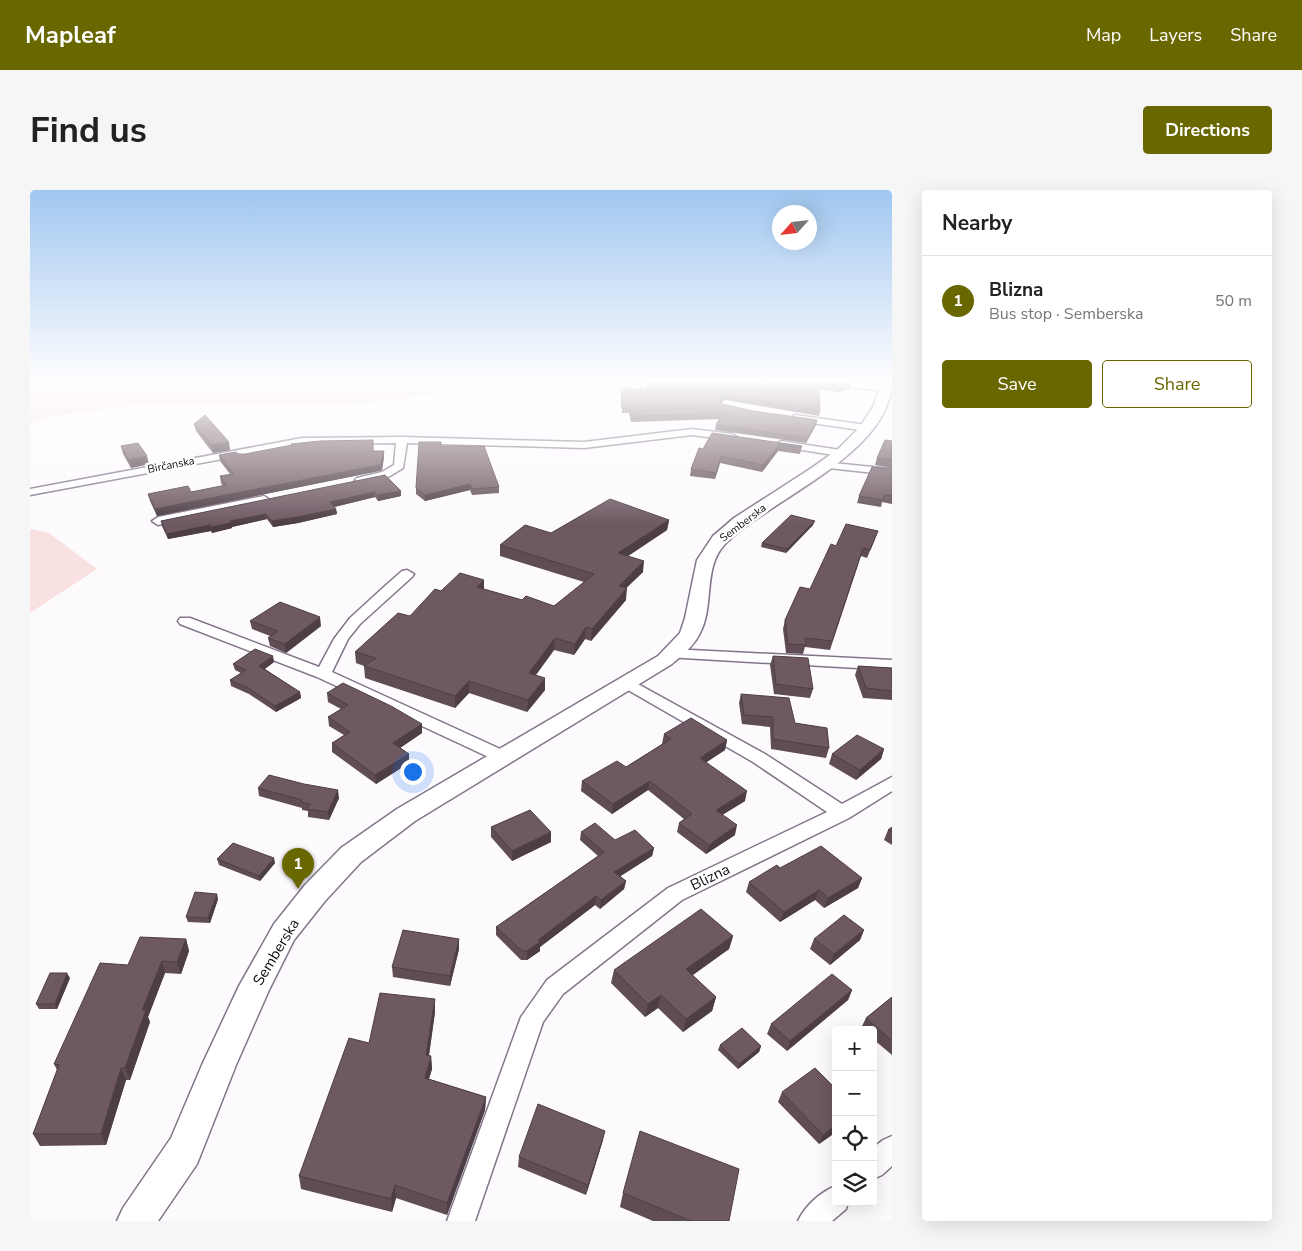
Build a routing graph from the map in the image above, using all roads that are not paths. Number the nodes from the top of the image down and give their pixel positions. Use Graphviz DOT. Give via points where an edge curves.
graph roads {
  1 [pos="867,428"];
  2 [pos="739,438"];
  3 [pos="402,440"];
  4 [pos="766,442"];
  5 [pos="832,459"];
  6 [pos="892,472"];
  7 [pos="353,482"];
  8 [pos="30,492"];
  9 [pos="275,497"];
  10 [pos="158,521"];
  11 [pos="407,574"];
  12 [pos="185,621"];
  13 [pos="671,654"];
  14 [pos="892,665"];
  15 [pos="323,674"];
  16 [pos="627,683"];
  17 [pos="503,757"];
  18 [pos="892,783"];
  19 [pos="842,814"];
  20 [pos="892,1149"];
  21 [pos="877,1162"];
  22 [pos="832,1204"];
  23 [pos="136,1221"];
  24 [pos="462,1221"];
  25 [pos="812,1221"];
  1 -- 5 [label="main road, Semberska"];
  2 -- 3 [label="street, Birčanska" via="692,432 584,445"];
  3 -- 7 [label="street" via="399,466 394,471"];
  3 -- 8 [label="street, Birčanska" via="302,441"];
  4 -- 5 [label="street"];
  5 -- 6 [label="street"];
  5 -- 13 [label="main road, Semberska" via="718,541 708,557 700,581 692,631"];
  9 -- 10 [label="street"];
  11 -- 15 [label="street" via="370,605 341,640"];
  12 -- 15 [label="street"];
  13 -- 14 [label="street"];
  13 -- 16 [label="main road, Semberska"];
  15 -- 17 [label="street"];
  16 -- 17 [label="main road, Semberska"];
  16 -- 19 [label="street" via="759,758"];
  17 -- 23 [label="main road, Semberska" via="406,815 351,855 315,892 284,932 255,986 184,1151"];
  18 -- 19 [label="street, Blizna"];
  19 -- 24 [label="street, Blizna" via="675,894 555,987 533,1018"];
  20 -- 21 [label="street"];
  22 -- 25 [label="street"];
}
